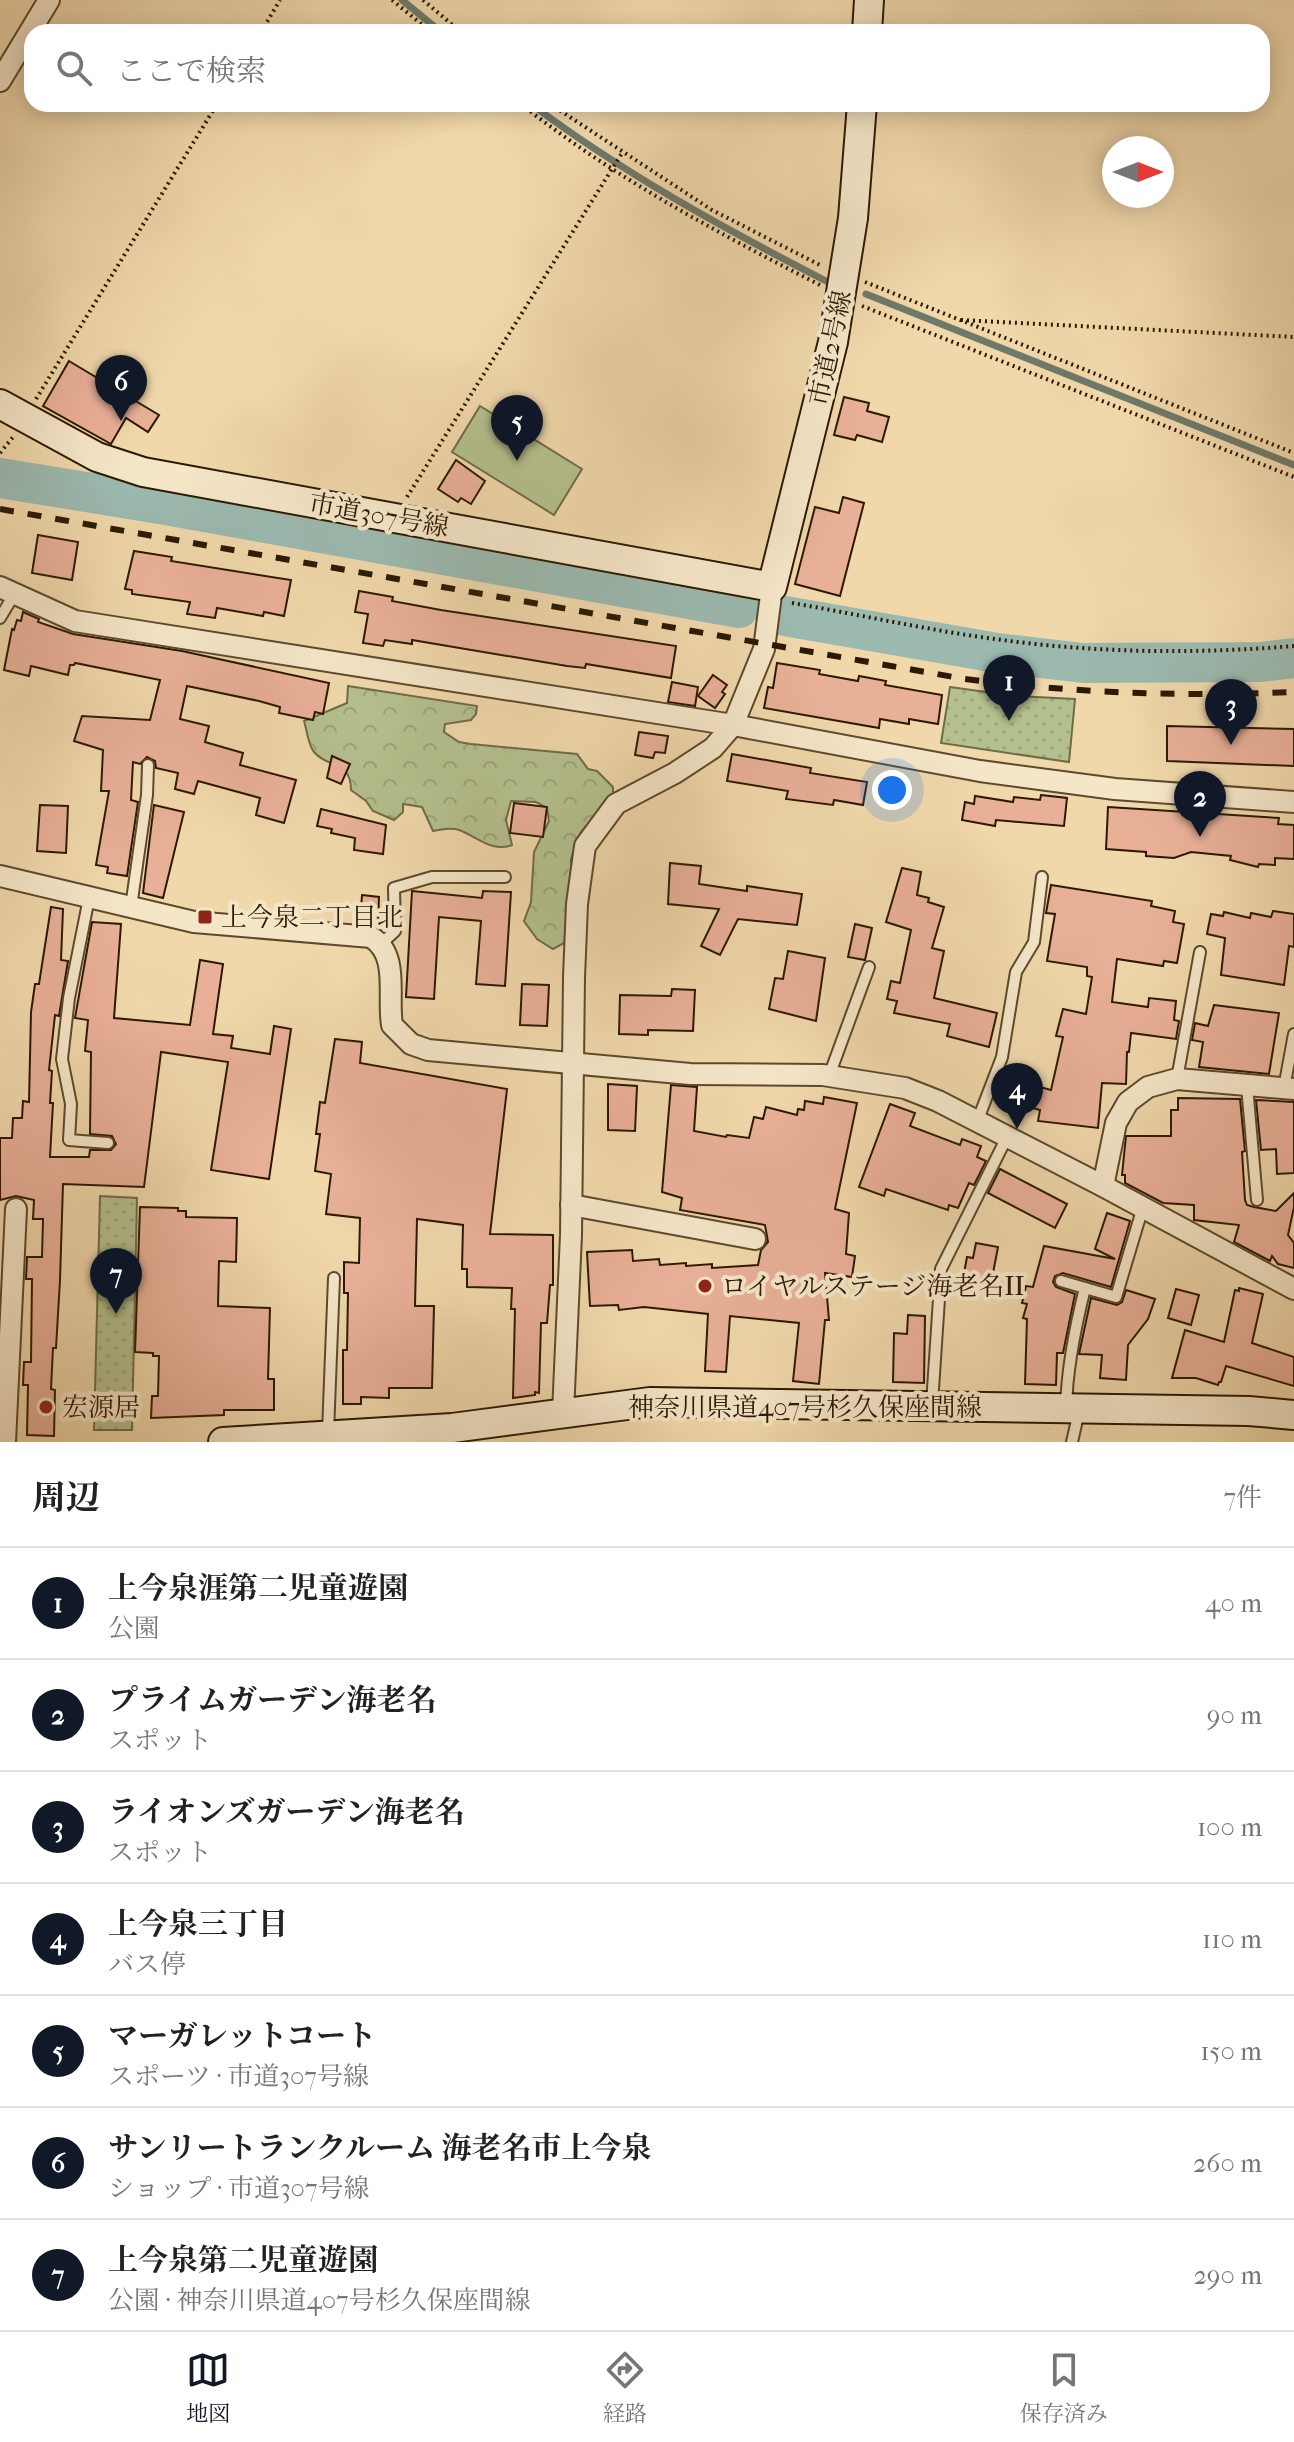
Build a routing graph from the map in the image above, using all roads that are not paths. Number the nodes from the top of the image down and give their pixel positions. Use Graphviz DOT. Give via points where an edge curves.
graph roads {
  1 [pos="49,0"];
  2 [pos="869,0"];
  3 [pos="34,24"];
  4 [pos="868,24"];
  5 [pos="24,41"];
  6 [pos="0,81"];
  7 [pos="862,112"];
  8 [pos="12,411"];
  9 [pos="8,590"];
  10 [pos="771,593"];
  11 [pos="0,618"];
  12 [pos="733,725"];
  13 [pos="148,765"];
  14 [pos="1294,802"];
  15 [pos="0,876"];
  16 [pos="505,877"];
  17 [pos="1042,877"];
  18 [pos="89,898"];
  19 [pos="131,909"];
  20 [pos="382,943"];
  21 [pos="1200,952"];
  22 [pos="869,967"];
  23 [pos="1294,1034"];
  24 [pos="574,1062"];
  25 [pos="829,1076"];
  26 [pos="1177,1079"];
  27 [pos="1247,1086"];
  28 [pos="1289,1088"];
  29 [pos="977,1122"];
  30 [pos="1007,1137"];
  31 [pos="108,1143"];
  32 [pos="1103,1186"];
  33 [pos="1257,1200"];
  34 [pos="571,1205"];
  35 [pos="1143,1207"];
  36 [pos="16,1209"];
  37 [pos="755,1239"];
  38 [pos="334,1278"];
  39 [pos="1061,1281"];
  40 [pos="1085,1288"];
  41 [pos="1294,1289"];
  42 [pos="932,1407"];
  43 [pos="1073,1409"];
  44 [pos="563,1413"];
  45 [pos="1294,1415"];
  46 [pos="452,1435"];
  47 [pos="345,1438"];
  48 [pos="266,1441"];
  49 [pos="5,1442"];
  50 [pos="223,1442"];
  51 [pos="1072,1442"];
  1 -- 3 [label="street"];
  2 -- 4 [label="street"];
  5 -- 6 [label="street"];
  7 -- 10 [label="street, 市道2号線" via="858,180 833,342"];
  8 -- 10 [label="street, 市道307号線" via="97,457 143,472"];
  9 -- 11 [label="lane"];
  9 -- 12 [label="street" via="75,621"];
  10 -- 12 [label="street" via="764,649"];
  12 -- 14 [label="street" via="980,771 1115,789"];
  12 -- 24 [label="street" via="713,748 616,804 585,846 577,918"];
  13 -- 19 [label="lane"];
  15 -- 18 [label="street"];
  16 -- 20 [label="lane" via="432,877 394,888 395,931"];
  17 -- 29 [label="lane" via="1034,942 1016,972 1002,1057"];
  18 -- 19 [label="street"];
  18 -- 31 [label="lane" via="62,1059 71,1104 69,1140"];
  19 -- 20 [label="street" via="194,922 371,937"];
  20 -- 24 [label="street" via="390,962 392,1025 411,1044 428,1050"];
  21 -- 26 [label="lane"];
  22 -- 25 [label="lane"];
  23 -- 28 [label="lane"];
  24 -- 25 [label="street" via="690,1074"];
  24 -- 34 [label="street"];
  25 -- 29 [label="street" via="905,1088"];
  26 -- 27 [label="street"];
  26 -- 32 [label="street" via="1148,1087 1128,1102 1116,1123"];
  27 -- 28 [label="street"];
  27 -- 33 [label="lane"];
  29 -- 30 [label="street"];
  30 -- 32 [label="street"];
  30 -- 42 [label="lane" via="941,1269"];
  32 -- 35 [label="street"];
  34 -- 37 [label="street"];
  34 -- 44 [label="street"];
  35 -- 40 [label="lane" via="1116,1297"];
  35 -- 41 [label="street"];
  36 -- 49 [label="street"];
  38 -- 47 [label="lane"];
  39 -- 40 [label="lane"];
  40 -- 43 [label="lane" via="1067,1376"];
  42 -- 43 [label="street, 神奈川県道407号杉久保座間線"];
  42 -- 44 [label="street, 神奈川県道407号杉久保座間線" via="650,1402"];
  43 -- 45 [label="street, 神奈川県道407号杉久保座間線"];
  43 -- 51 [label="lane"];
  44 -- 46 [label="street, 神奈川県道407号杉久保座間線"];
  46 -- 47 [label="street, 神奈川県道407号杉久保座間線"];
  47 -- 48 [label="street, 神奈川県道407号杉久保座間線"];
  48 -- 50 [label="street, 神奈川県道407号杉久保座間線"];
}
